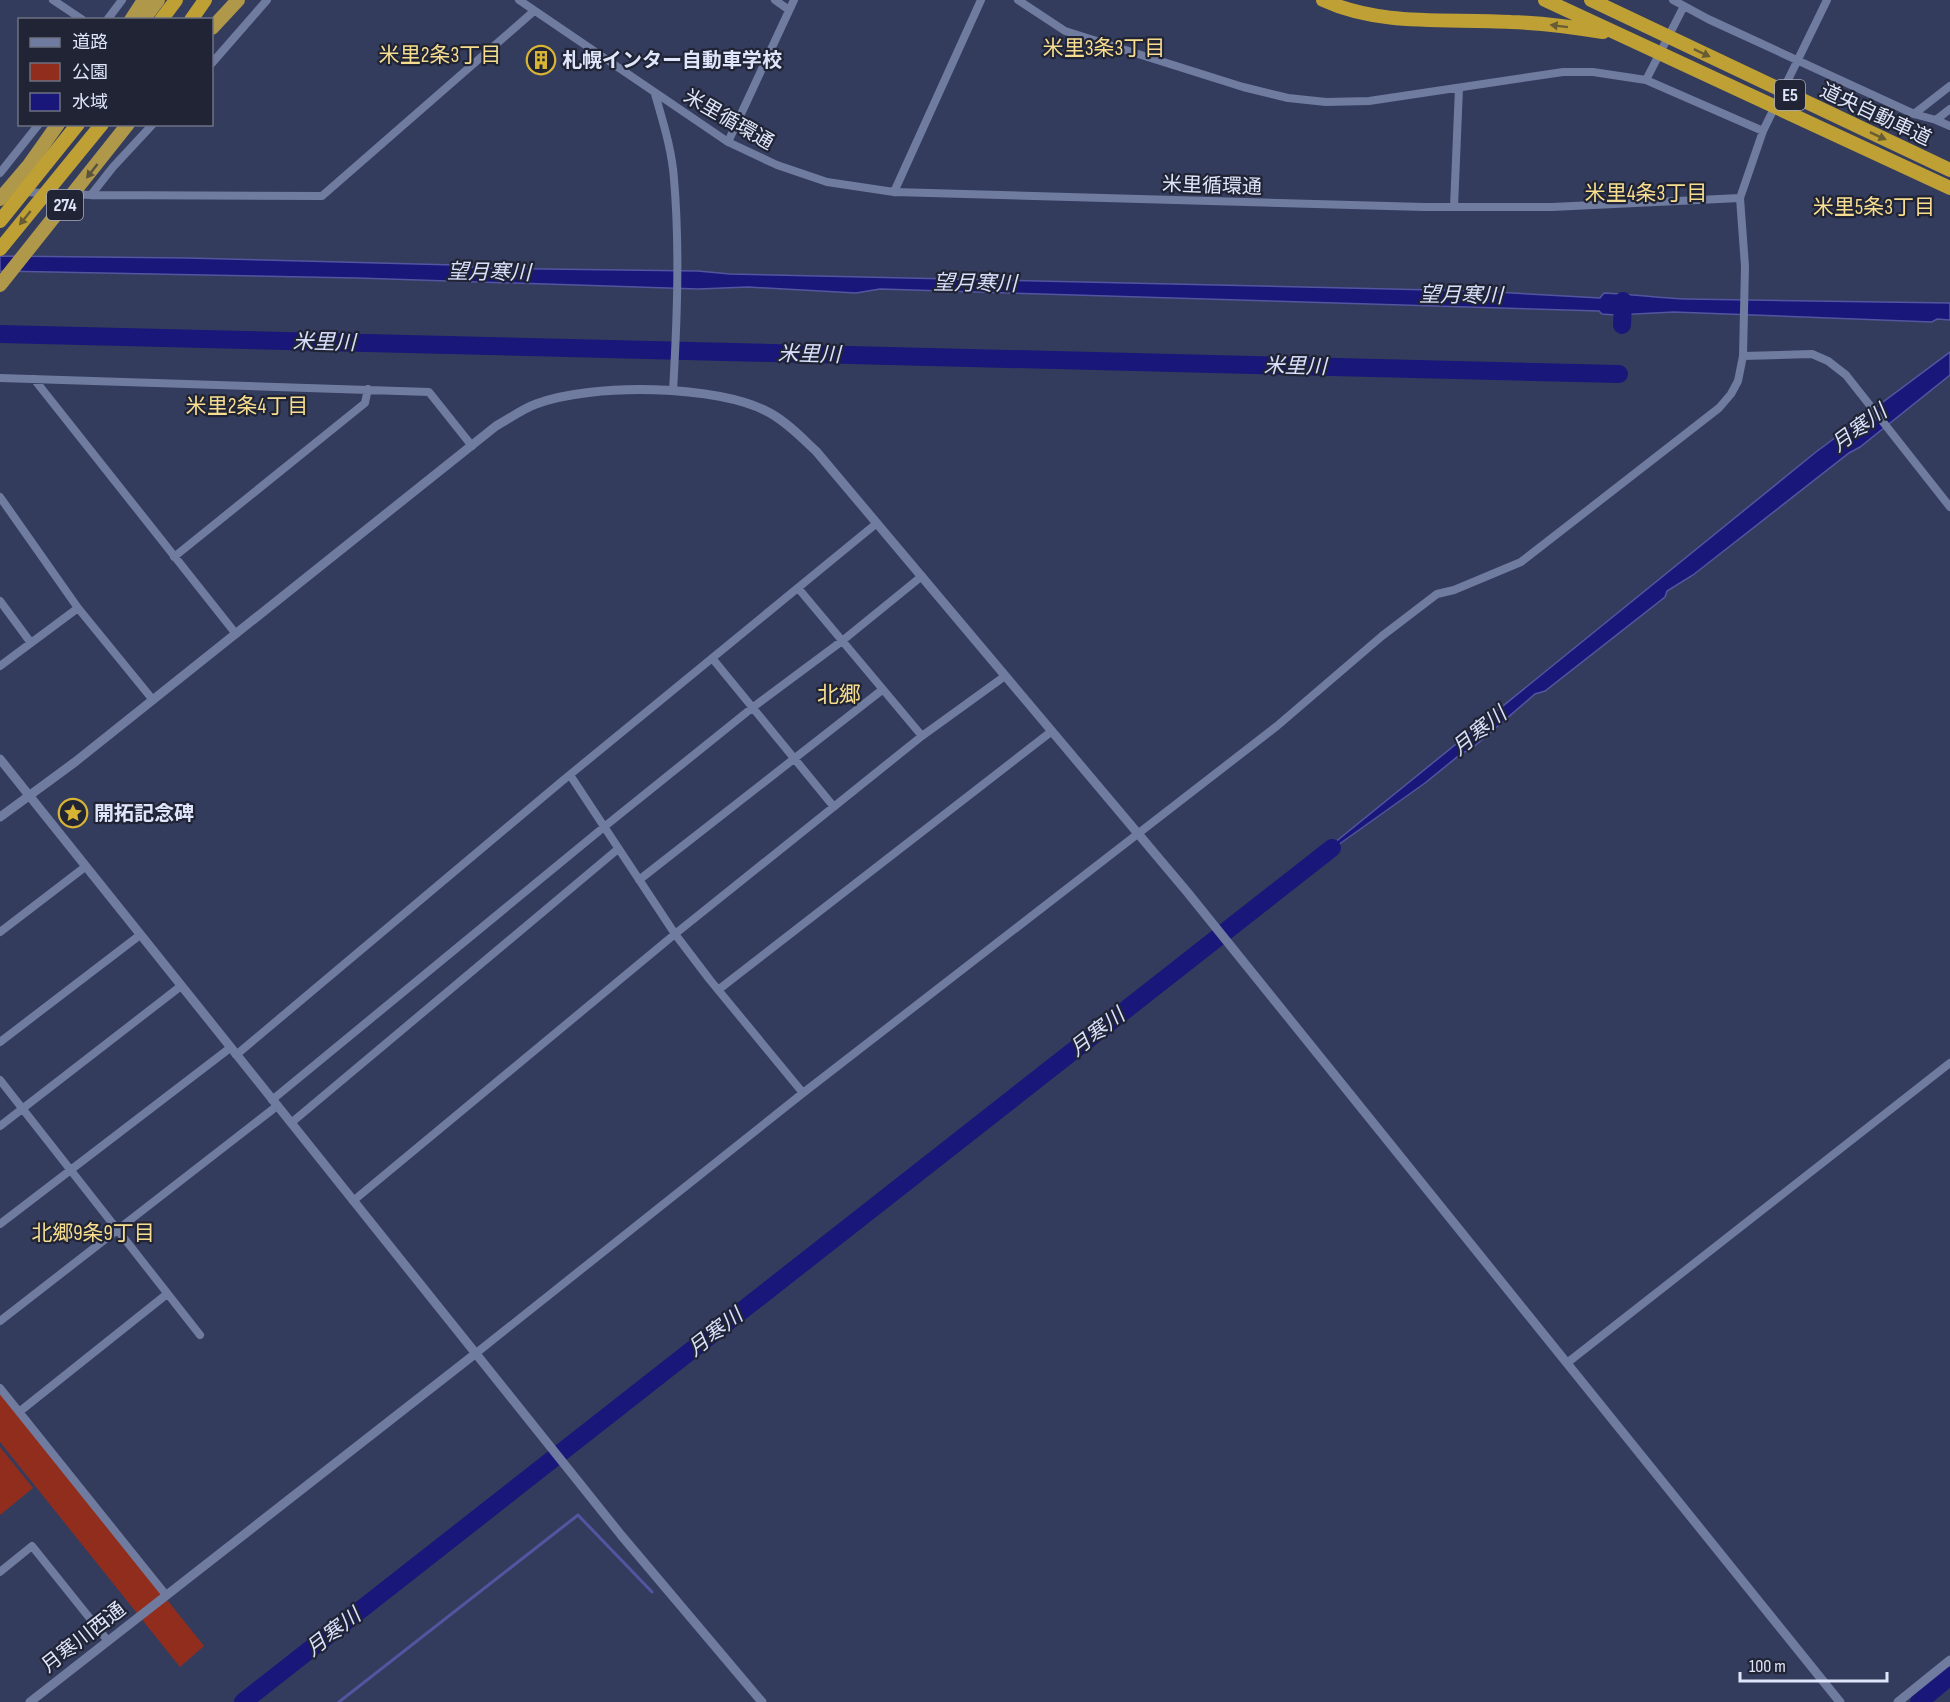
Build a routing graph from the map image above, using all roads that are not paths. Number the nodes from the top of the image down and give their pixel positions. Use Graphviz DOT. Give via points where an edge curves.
graph roads {
  1 [pos="53,0"];
  2 [pos="122,0"];
  3 [pos="144,0"];
  4 [pos="158,0"];
  5 [pos="207,0"];
  6 [pos="225,0"];
  7 [pos="238,0"];
  8 [pos="267,0"];
  9 [pos="519,0"];
  10 [pos="775,0"];
  11 [pos="794,0"];
  12 [pos="981,0"];
  13 [pos="1018,0"];
  14 [pos="1323,0"];
  15 [pos="1545,0"];
  16 [pos="1591,0"];
  17 [pos="1673,0"];
  18 [pos="1827,0"];
  19 [pos="174,2"];
  20 [pos="1684,6"];
  21 [pos="789,10"];
  22 [pos="534,11"];
  23 [pos="80,18"];
  24 [pos="109,18"];
  25 [pos="132,18"];
  26 [pos="144,18"];
  27 [pos="162,18"];
  28 [pos="192,18"];
  29 [pos="212,18"];
  30 [pos="213,27"];
  31 [pos="1617,34"];
  32 [pos="1799,60"];
  33 [pos="213,62"];
  34 [pos="1646,80"];
  35 [pos="1950,86"];
  36 [pos="1459,88"];
  37 [pos="655,94"];
  38 [pos="1950,109"];
  39 [pos="1914,114"];
  40 [pos="1936,120"];
  41 [pos="37,126"];
  42 [pos="57,126"];
  43 [pos="76,126"];
  44 [pos="100,126"];
  45 [pos="126,126"];
  46 [pos="151,126"];
  47 [pos="1950,126"];
  48 [pos="1763,131"];
  49 [pos="728,142"];
  50 [pos="1950,170"];
  51 [pos="0,173"];
  52 [pos="1950,188"];
  53 [pos="0,191"];
  54 [pos="894,192"];
  55 [pos="91,195"];
  56 [pos="1740,198"];
  57 [pos="0,199"];
  58 [pos="1454,207"];
  59 [pos="0,221"];
  60 [pos="0,249"];
  61 [pos="0,285"];
  62 [pos="1743,356"];
  63 [pos="0,378"];
  64 [pos="34,379"];
  65 [pos="368,389"];
  66 [pos="673,391"];
  67 [pos="472,446"];
  68 [pos="0,497"];
  69 [pos="1950,507"];
  70 [pos="877,523"];
  71 [pos="174,557"];
  72 [pos="922,576"];
  73 [pos="798,588"];
  74 [pos="0,601"];
  75 [pos="78,608"];
  76 [pos="236,634"];
  77 [pos="843,641"];
  78 [pos="31,643"];
  79 [pos="712,658"];
  80 [pos="0,666"];
  81 [pos="1005,676"];
  82 [pos="882,690"];
  83 [pos="153,700"];
  84 [pos="752,708"];
  85 [pos="1052,731"];
  86 [pos="922,736"];
  87 [pos="0,759"];
  88 [pos="794,759"];
  89 [pos="570,775"];
  90 [pos="28,795"];
  91 [pos="834,807"];
  92 [pos="0,817"];
  93 [pos="604,827"];
  94 [pos="1139,834"];
  95 [pos="618,849"];
  96 [pos="85,867"];
  97 [pos="639,880"];
  98 [pos="0,932"];
  99 [pos="675,934"];
  100 [pos="140,935"];
  101 [pos="181,986"];
  102 [pos="718,990"];
  103 [pos="0,1042"];
  104 [pos="233,1051"];
  105 [pos="1950,1063"];
  106 [pos="0,1080"];
  107 [pos="803,1093"];
  108 [pos="274,1103"];
  109 [pos="22,1108"];
  110 [pos="291,1123"];
  111 [pos="0,1126"];
  112 [pos="70,1169"];
  113 [pos="353,1201"];
  114 [pos="0,1224"];
  115 [pos="117,1230"];
  116 [pos="167,1294"];
  117 [pos="0,1322"];
  118 [pos="200,1335"];
  119 [pos="475,1354"];
  120 [pos="1567,1363"];
  121 [pos="0,1388"];
  122 [pos="19,1412"];
  123 [pos="0,1572"];
  124 [pos="163,1598"];
  125 [pos="108,1641"];
  126 [pos="1950,1660"];
  127 [pos="30,1702"];
  128 [pos="762,1702"];
  129 [pos="1840,1702"];
  130 [pos="1898,1702"];
  1 -- 23 [label="street"];
  2 -- 24 [label="street"];
  3 -- 25 [label="highway"];
  4 -- 26 [label="highway"];
  5 -- 28 [label="highway"];
  6 -- 29 [label="highway"];
  7 -- 30 [label="highway"];
  8 -- 33 [label="street"];
  9 -- 22 [label="street, 米里循環通"];
  10 -- 21 [label="street"];
  11 -- 21 [label="street"];
  12 -- 54 [label="street"];
  13 -- 36 [label="street" via="1065,31 1288,98 1369,101"];
  31 -- 14 [label="highway, E5, one-way" via="1558,25 1370,15"];
  15 -- 31 [label="highway, E5"];
  16 -- 50 [label="highway, 道央自動車道 / E5, one-way"];
  17 -- 20 [label="street"];
  18 -- 32 [label="street"];
  19 -- 27 [label="highway"];
  20 -- 32 [label="street"];
  20 -- 34 [label="street"];
  21 -- 49 [label="street"];
  22 -- 37 [label="street, 米里循環通"];
  22 -- 55 [label="street" via="322,196"];
  31 -- 52 [label="highway, 道央自動車道 / E5"];
  32 -- 39 [label="street"];
  32 -- 48 [label="street"];
  34 -- 36 [label="street" via="1563,72"];
  34 -- 48 [label="street"];
  35 -- 39 [label="street"];
  36 -- 58 [label="street"];
  37 -- 49 [label="street, 米里循環通"];
  37 -- 66 [label="street" via="668,136 674,178 677,242"];
  38 -- 40 [label="street"];
  39 -- 40 [label="street"];
  40 -- 47 [label="street"];
  41 -- 51 [label="street"];
  42 -- 57 [label="highway"];
  43 -- 59 [label="highway"];
  44 -- 60 [label="highway, one-way"];
  45 -- 61 [label="highway, 274, one-way"];
  46 -- 55 [label="street"];
  48 -- 56 [label="street"];
  49 -- 54 [label="street, 米里循環通" via="827,182"];
  53 -- 55 [label="street"];
  54 -- 58 [label="street, 米里循環通"];
  56 -- 58 [label="street, 米里循環通" via="1552,207"];
  56 -- 62 [label="street" via="1745,266"];
  62 -- 69 [label="street" via="1812,354 1828,361 1846,375"];
  62 -- 94 [label="street" via="1738,381 1719,408 1521,562 1437,594"];
  63 -- 64 [label="street"];
  64 -- 65 [label="street"];
  64 -- 71 [label="street"];
  65 -- 67 [label="street" via="429,392"];
  65 -- 71 [label="street" via="365,403"];
  66 -- 67 [label="street" via="575,393 536,404 496,426"];
  66 -- 70 [label="street" via="724,396 770,412 816,451"];
  67 -- 76 [label="street"];
  68 -- 75 [label="street"];
  70 -- 72 [label="street"];
  70 -- 73 [label="street"];
  71 -- 76 [label="street"];
  72 -- 77 [label="street"];
  72 -- 81 [label="street"];
  73 -- 77 [label="street"];
  73 -- 79 [label="street"];
  74 -- 78 [label="street"];
  75 -- 78 [label="street"];
  75 -- 83 [label="street"];
  76 -- 83 [label="street"];
  77 -- 82 [label="street"];
  77 -- 84 [label="street"];
  78 -- 80 [label="street"];
  79 -- 84 [label="street"];
  79 -- 89 [label="street"];
  81 -- 85 [label="street"];
  81 -- 86 [label="street"];
  82 -- 86 [label="street"];
  82 -- 88 [label="street"];
  83 -- 90 [label="street"];
  84 -- 88 [label="street"];
  84 -- 93 [label="street"];
  85 -- 94 [label="street"];
  85 -- 102 [label="street"];
  86 -- 91 [label="street"];
  87 -- 90 [label="street"];
  88 -- 91 [label="street"];
  88 -- 97 [label="street"];
  89 -- 93 [label="street"];
  89 -- 104 [label="street"];
  90 -- 92 [label="street"];
  90 -- 96 [label="street"];
  91 -- 99 [label="street"];
  93 -- 95 [label="street"];
  93 -- 108 [label="street"];
  94 -- 107 [label="street"];
  94 -- 120 [label="street"];
  95 -- 97 [label="street"];
  95 -- 110 [label="street"];
  96 -- 98 [label="street"];
  96 -- 100 [label="street"];
  97 -- 99 [label="street"];
  99 -- 102 [label="street"];
  99 -- 113 [label="street"];
  100 -- 101 [label="street"];
  100 -- 103 [label="street"];
  101 -- 104 [label="street"];
  101 -- 109 [label="street"];
  102 -- 107 [label="street"];
  104 -- 108 [label="street"];
  104 -- 112 [label="street"];
  105 -- 120 [label="street"];
  106 -- 109 [label="street"];
  107 -- 119 [label="street"];
  108 -- 110 [label="street"];
  108 -- 115 [label="street"];
  109 -- 111 [label="street"];
  109 -- 112 [label="street"];
  110 -- 113 [label="street"];
  112 -- 114 [label="street"];
  112 -- 115 [label="street"];
  113 -- 119 [label="street"];
  115 -- 116 [label="street"];
  115 -- 117 [label="street"];
  116 -- 118 [label="street"];
  116 -- 122 [label="street"];
  119 -- 124 [label="street, 月寒川西通"];
  119 -- 128 [label="street" via="646,1567"];
  120 -- 129 [label="street"];
  121 -- 122 [label="street"];
  122 -- 124 [label="street"];
  123 -- 125 [label="street" via="32,1546"];
  124 -- 125 [label="street, 月寒川西通"];
  125 -- 127 [label="street, 月寒川西通"];
  126 -- 130 [label="street"];
}
